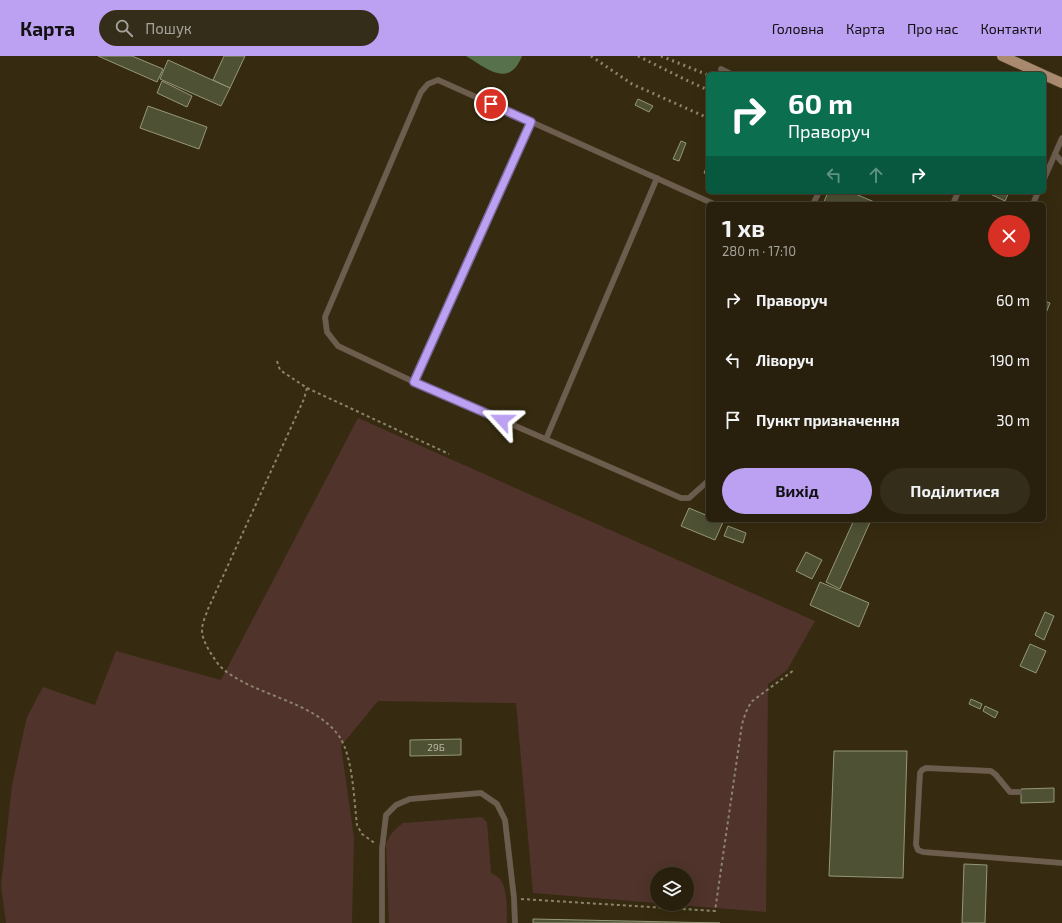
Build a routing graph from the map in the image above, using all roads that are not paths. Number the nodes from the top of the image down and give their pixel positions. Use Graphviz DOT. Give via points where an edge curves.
graph roads {
  1 [pos="1002,56"];
  2 [pos="721,70"];
  3 [pos="726,72"];
  4 [pos="1038,72"];
  5 [pos="1046,75"];
  6 [pos="1062,83"];
  7 [pos="531,122"];
  8 [pos="1062,138"];
  9 [pos="1055,154"];
  10 [pos="1062,162"];
  11 [pos="1046,171"];
  12 [pos="657,178"];
  13 [pos="710,202"];
  14 [pos="414,382"];
  15 [pos="546,440"];
  16 [pos="706,483"];
  17 [pos="1018,792"];
  18 [pos="1062,863"];
  19 [pos="382,923"];
  20 [pos="515,923"];
  1 -- 4 [label="main road"];
  2 -- 3 [label="lane"];
  5 -- 6 [label="main road"];
  7 -- 12 [label="lane"];
  7 -- 14 [label="lane"];
  7 -- 14 [label="lane" via="438,80 428,84 421,92 325,317 327,332 338,346"];
  8 -- 9 [label="lane"];
  9 -- 10 [label="lane"];
  9 -- 11 [label="lane"];
  12 -- 13 [label="lane"];
  12 -- 15 [label="lane"];
  14 -- 15 [label="lane"];
  15 -- 16 [label="lane" via="681,498 688,498"];
  17 -- 18 [label="lane" via="1010,792 991,771 926,768 922,770 916,845 918,850"];
  19 -- 20 [label="lane" via="382,849 386,815 396,805 410,799 481,793 497,804 505,820"];
}
